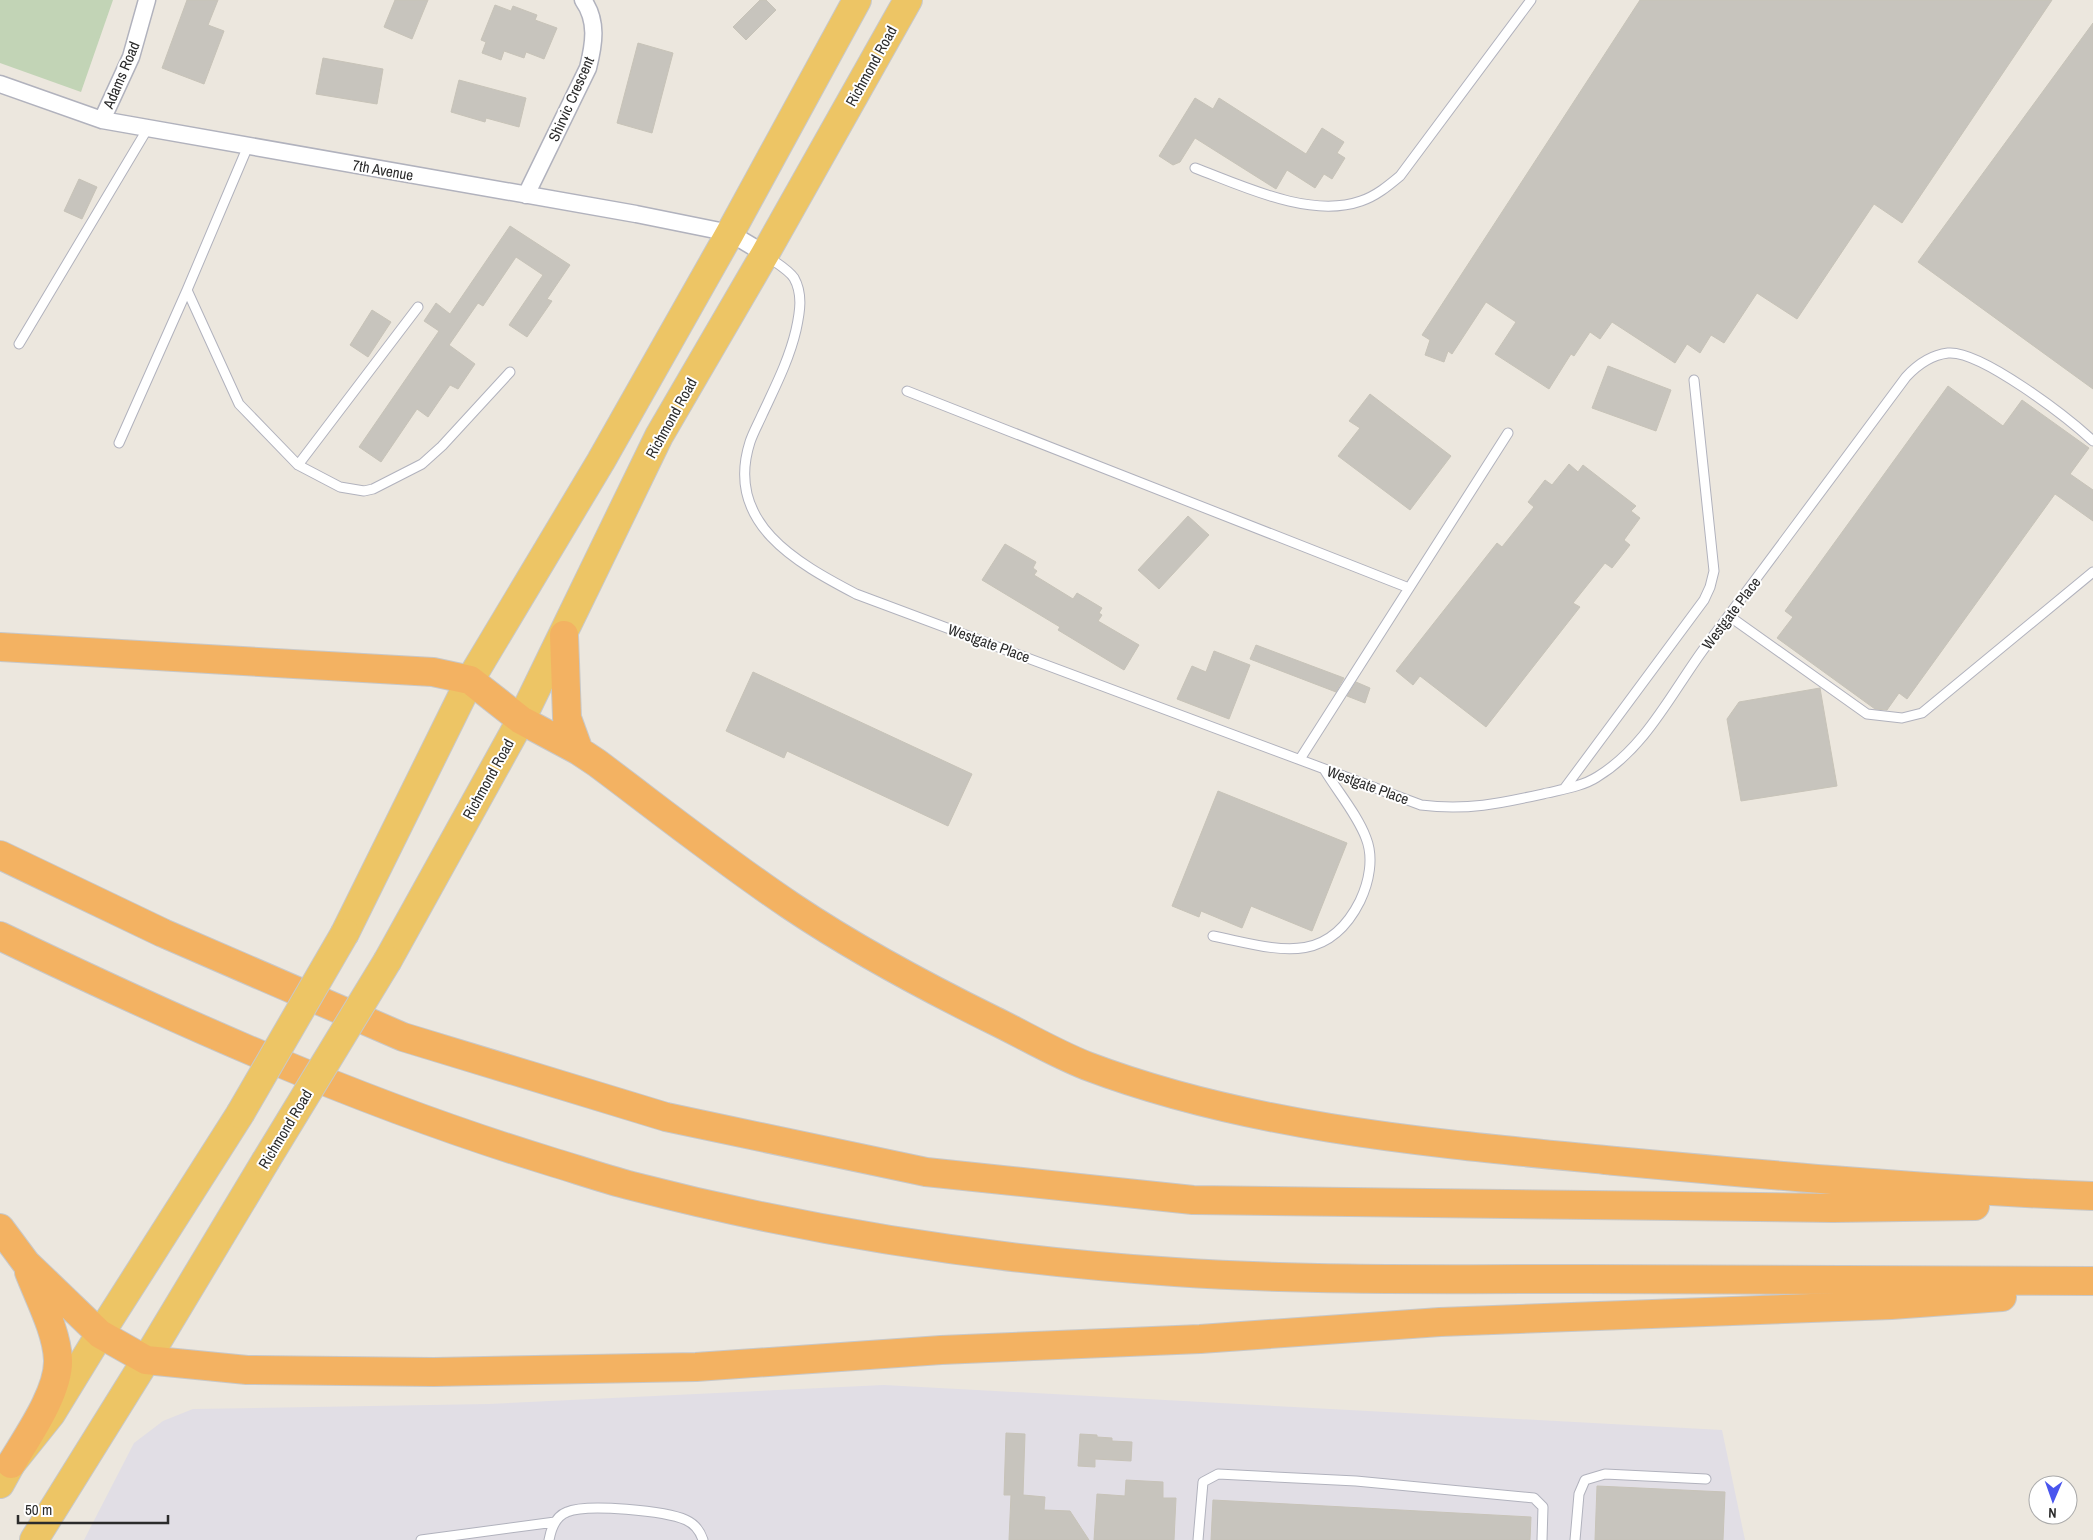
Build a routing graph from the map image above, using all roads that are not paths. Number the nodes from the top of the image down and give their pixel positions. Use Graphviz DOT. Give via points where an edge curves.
graph roads {
  1 [pos="147,0"];
  2 [pos="583,0"];
  3 [pos="857,0"];
  4 [pos="908,0"];
  5 [pos="1531,0"];
  6 [pos="0,84"];
  7 [pos="102,120"];
  8 [pos="148,128"];
  9 [pos="248,146"];
  10 [pos="1195,168"];
  11 [pos="526,195"];
  12 [pos="730,233"];
  13 [pos="765,254"];
  14 [pos="187,290"];
  15 [pos="418,307"];
  16 [pos="19,344"];
  17 [pos="510,372"];
  18 [pos="1694,380"];
  19 [pos="907,391"];
  20 [pos="1508,433"];
  21 [pos="2093,441"];
  22 [pos="119,443"];
  23 [pos="298,464"];
  24 [pos="2093,572"];
  25 [pos="1409,588"];
  26 [pos="1729,616"];
  27 [pos="564,635"];
  28 [pos="0,646"];
  29 [pos="470,680"];
  30 [pos="521,720"];
  31 [pos="579,751"];
  32 [pos="1300,759"];
  33 [pos="1323,769"];
  34 [pos="1564,789"];
  35 [pos="0,855"];
  36 [pos="0,936"];
  37 [pos="1213,936"];
  38 [pos="2093,1196"];
  39 [pos="2093,1205"];
  40 [pos="0,1228"];
  41 [pos="26,1263"];
  42 [pos="2093,1281"];
  43 [pos="2093,1290"];
  44 [pos="100,1334"];
  45 [pos="146,1360"];
  46 [pos="5,1474"];
  47 [pos="1706,1478"];
  48 [pos="555,1522"];
  49 [pos="34,1540"];
  50 [pos="421,1540"];
  51 [pos="549,1540"];
  52 [pos="703,1540"];
  53 [pos="1198,1540"];
  54 [pos="1542,1540"];
  55 [pos="1575,1540"];
  1 -- 7 [label="street, Adams Road" via="132,57"];
  2 -- 11 [label="street, Shirvic Crescent" via="590,11 594,30 590,57 584,76"];
  3 -- 12 [label="highway"];
  4 -- 13 [label="highway, Richmond Road"];
  5 -- 10 [label="lane" via="1400,176 1381,191 1344,205 1304,204 1271,196"];
  6 -- 7 [label="street, 7th Avenue"];
  7 -- 8 [label="street, 7th Avenue"];
  8 -- 9 [label="street, 7th Avenue"];
  8 -- 16 [label="lane"];
  9 -- 11 [label="street, 7th Avenue"];
  9 -- 14 [label="lane"];
  11 -- 12 [label="street, 7th Avenue"];
  12 -- 13 [label="street, 7th Avenue"];
  12 -- 29 [label="highway" via="605,453"];
  13 -- 27 [label="highway, Richmond Road" via="659,436"];
  13 -- 32 [label="lane, Westgate Place" via="793,276 800,296 798,319 790,354 750,442 744,472 746,495 754,512 772,538 791,556 856,594"];
  14 -- 22 [label="lane"];
  14 -- 23 [label="lane" via="239,404"];
  15 -- 23 [label="lane"];
  17 -- 23 [label="lane" via="422,464 373,488 364,491 340,487"];
  18 -- 34 [label="lane" via="1714,571 1710,587 1704,600"];
  19 -- 25 [label="lane"];
  20 -- 25 [label="lane"];
  21 -- 26 [label="lane, Westgate Place" via="1998,370 1964,355 1936,356 1916,366 1906,377"];
  24 -- 26 [label="lane" via="1922,712 1902,718 1867,714"];
  25 -- 32 [label="lane"];
  26 -- 34 [label="lane, Westgate Place" via="1639,741 1596,777"];
  27 -- 30 [label="highway, Richmond Road"];
  27 -- 31 [label="highway" via="567,718"];
  28 -- 29 [label="highway" via="433,672"];
  29 -- 30 [label="highway"];
  29 -- 44 [label="highway, bridge" via="344,933 240,1114"];
  30 -- 31 [label="highway"];
  30 -- 45 [label="highway, Richmond Road, bridge" via="388,960"];
  31 -- 38 [label="highway" via="734,867 887,965 1083,1064 1179,1096 1356,1132 1500,1150 1742,1173"];
  32 -- 33 [label="lane, Westgate Place"];
  33 -- 34 [label="lane, Westgate Place" via="1420,804 1449,808 1487,806"];
  33 -- 37 [label="lane" via="1362,829 1370,858 1366,888 1345,925 1321,944 1300,949"];
  35 -- 39 [label="highway" via="163,932 403,1037 666,1117 926,1172 1193,1200 1833,1208"];
  36 -- 42 [label="highway" via="135,1000 341,1089 474,1138 630,1186 768,1218 900,1242 1035,1260 1177,1272 1336,1279"];
  40 -- 41 [label="highway"];
  41 -- 44 [label="highway"];
  41 -- 46 [label="highway" via="56,1342 58,1361 50,1396"];
  43 -- 45 [label="highway" via="1891,1305 1440,1322 1200,1339 941,1350 696,1366 434,1372 248,1370"];
  44 -- 45 [label="highway"];
  44 -- 46 [label="highway" via="51,1414"];
  45 -- 49 [label="highway, Richmond Road"];
  47 -- 55 [label="lane" via="1605,1474 1590,1477 1585,1480 1579,1494"];
  48 -- 50 [label="lane"];
  48 -- 51 [label="lane"];
  48 -- 52 [label="lane" via="567,1512 593,1507 642,1511 685,1519 697,1527"];
  53 -- 54 [label="lane" via="1203,1482 1218,1474 1356,1481 1534,1498 1543,1507"];
}
